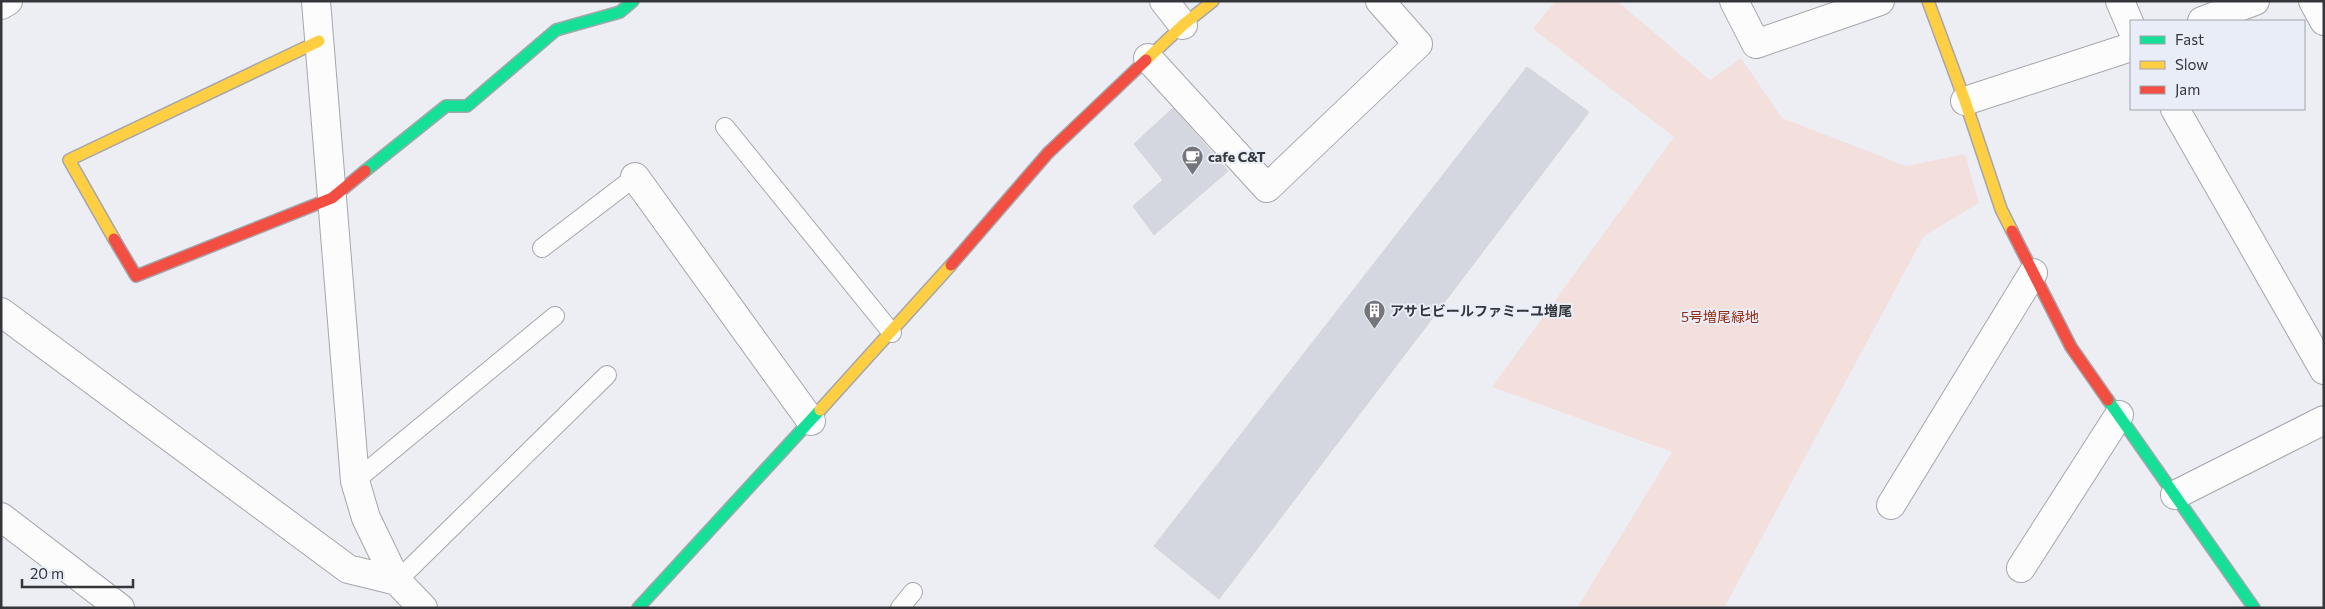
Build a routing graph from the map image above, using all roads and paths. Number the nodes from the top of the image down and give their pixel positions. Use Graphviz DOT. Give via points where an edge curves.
graph roads {
  1 [pos="8,1"];
  2 [pos="316,1"];
  3 [pos="633,1"];
  4 [pos="1164,1"];
  5 [pos="1214,1"];
  6 [pos="1380,1"];
  7 [pos="1734,1"];
  8 [pos="1880,1"];
  9 [pos="1928,1"];
  10 [pos="2120,1"];
  11 [pos="2255,1"];
  12 [pos="2313,1"];
  13 [pos="1,5"];
  14 [pos="2205,20"];
  15 [pos="2324,21"];
  16 [pos="1183,25"];
  17 [pos="2130,25"];
  18 [pos="319,41"];
  19 [pos="2130,48"];
  20 [pos="1148,58"];
  21 [pos="1965,101"];
  22 [pos="2177,110"];
  23 [pos="725,128"];
  24 [pos="635,177"];
  25 [pos="332,198"];
  26 [pos="542,248"];
  27 [pos="2033,273"];
  28 [pos="1,312"];
  29 [pos="555,316"];
  30 [pos="892,333"];
  31 [pos="2324,370"];
  32 [pos="607,375"];
  33 [pos="2119,415"];
  34 [pos="2324,420"];
  35 [pos="811,421"];
  36 [pos="355,481"];
  37 [pos="2175,495"];
  38 [pos="1891,506"];
  39 [pos="1,517"];
  40 [pos="2021,568"];
  41 [pos="397,581"];
  42 [pos="912,592"];
  43 [pos="120,608"];
  44 [pos="423,608"];
  45 [pos="638,608"];
  46 [pos="900,608"];
  47 [pos="2254,608"];
  1 -- 13 [label="street"];
  2 -- 18 [label="street"];
  3 -- 25 [label="street" via="620,12 556,30 467,106 446,106"];
  4 -- 16 [label="street"];
  5 -- 16 [label="street"];
  6 -- 20 [label="street" via="1418,44 1267,188"];
  7 -- 8 [label="street" via="1756,44"];
  9 -- 21 [label="street"];
  10 -- 17 [label="street"];
  11 -- 14 [label="street"];
  12 -- 15 [label="street"];
  16 -- 20 [label="street"];
  18 -- 25 [label="street"];
  18 -- 25 [label="street" via="69,160 136,276"];
  19 -- 21 [label="street"];
  20 -- 30 [label="street" via="1048,153"];
  21 -- 27 [label="street" via="2001,209"];
  22 -- 31 [label="street"];
  23 -- 30 [label="lane"];
  24 -- 26 [label="lane"];
  24 -- 35 [label="street"];
  25 -- 36 [label="street"];
  27 -- 33 [label="street" via="2071,347"];
  27 -- 38 [label="street"];
  28 -- 41 [label="street" via="348,568"];
  29 -- 36 [label="lane"];
  30 -- 35 [label="street"];
  32 -- 41 [label="lane"];
  33 -- 37 [label="street"];
  33 -- 40 [label="street"];
  34 -- 37 [label="street"];
  35 -- 45 [label="street"];
  36 -- 41 [label="street" via="366,518"];
  37 -- 47 [label="street"];
  39 -- 43 [label="street"];
  41 -- 44 [label="street"];
  42 -- 46 [label="lane"];
}
